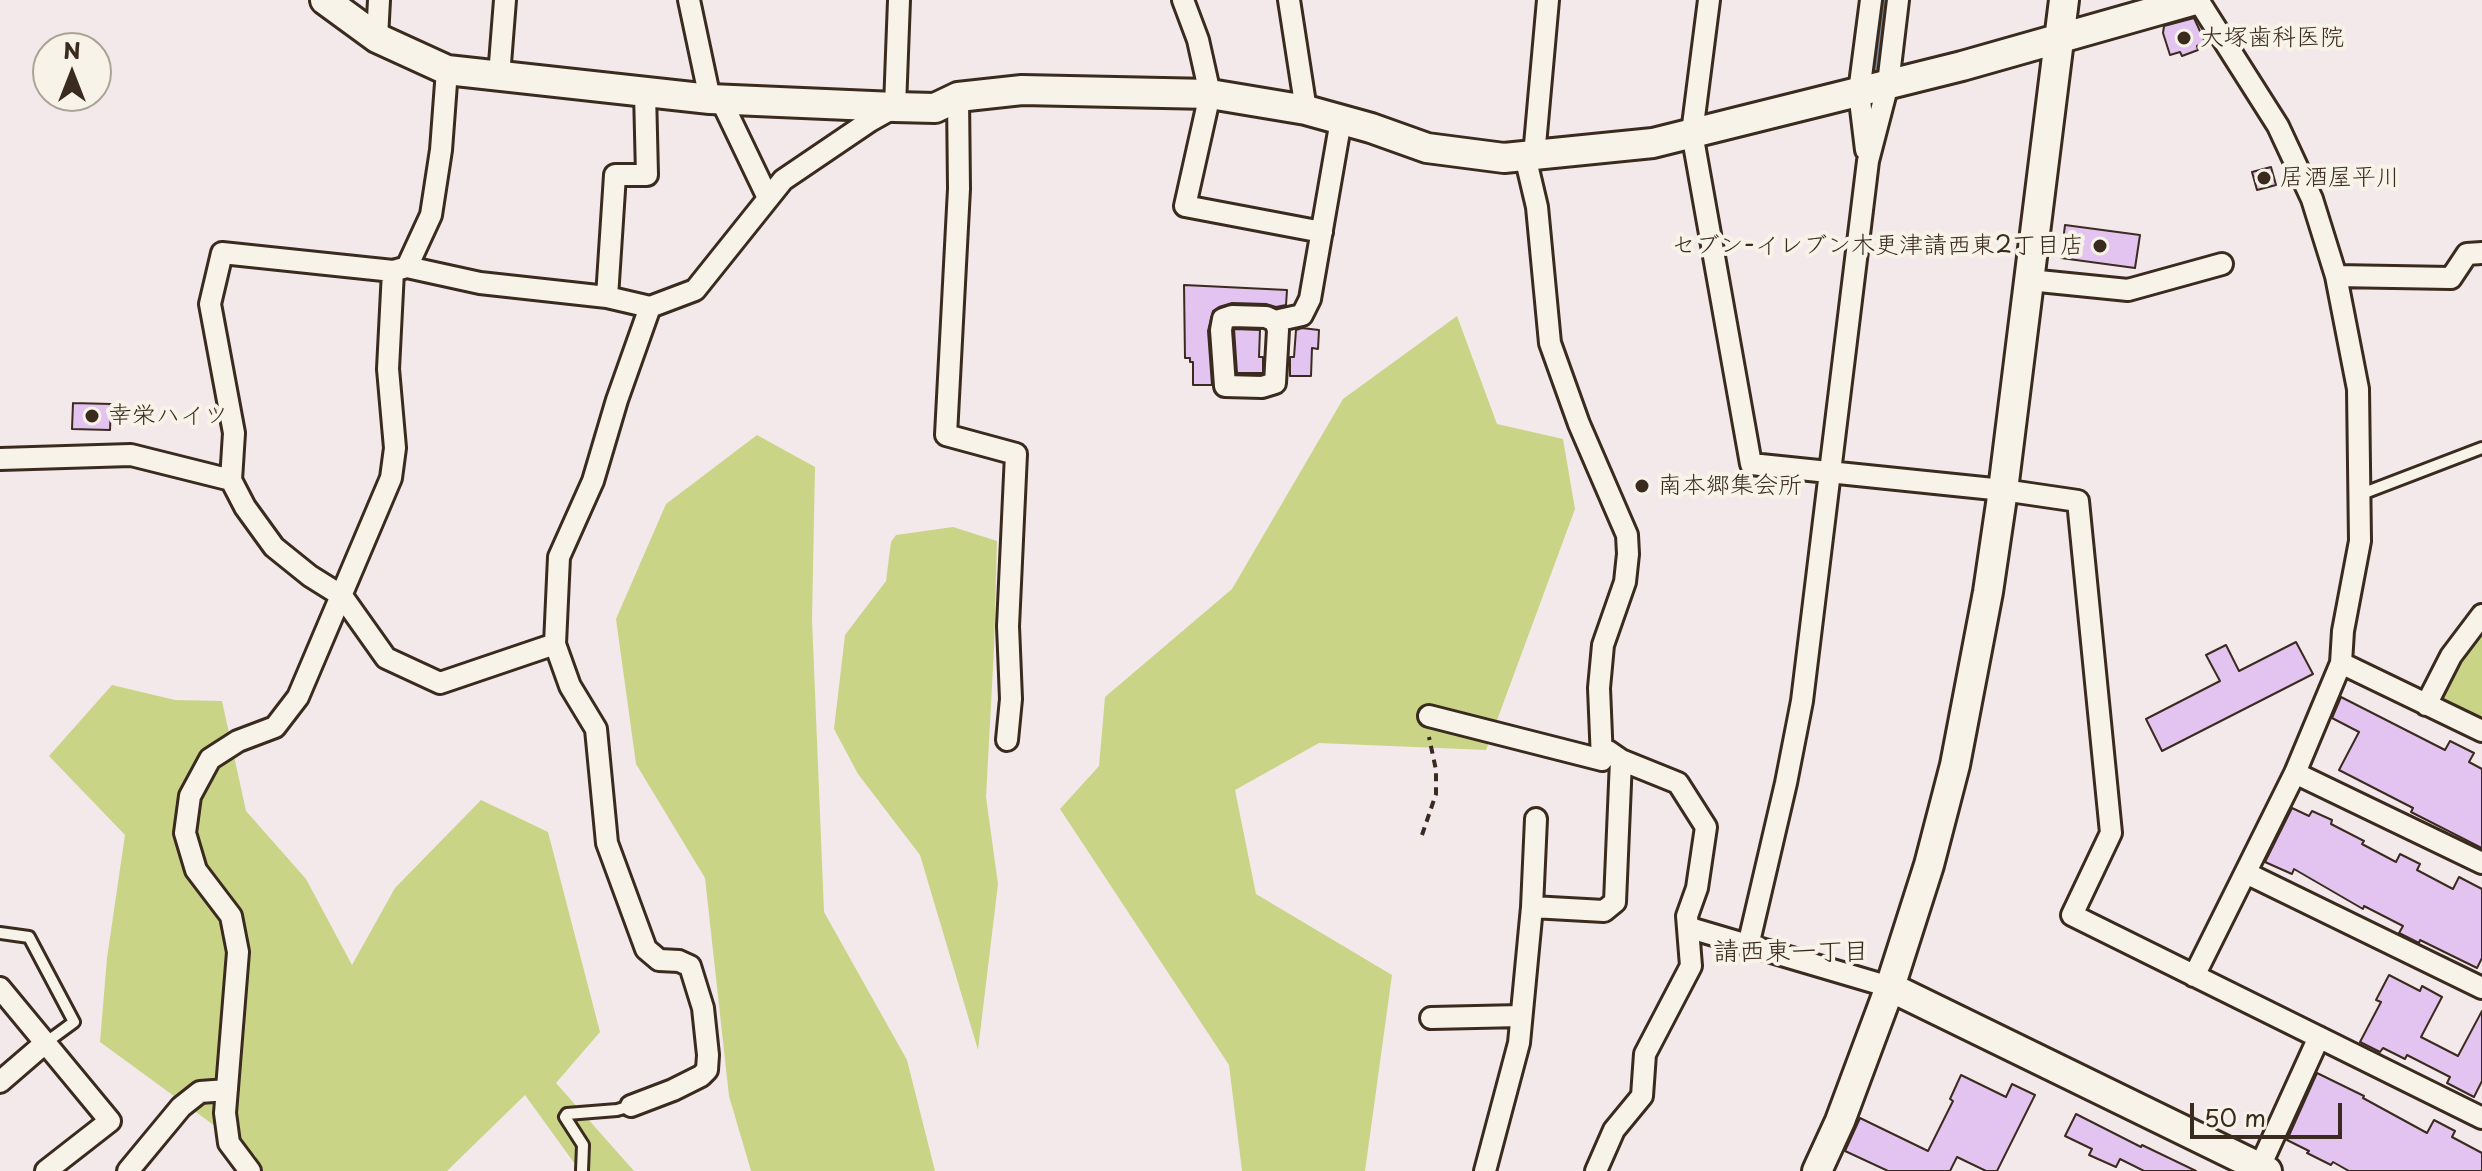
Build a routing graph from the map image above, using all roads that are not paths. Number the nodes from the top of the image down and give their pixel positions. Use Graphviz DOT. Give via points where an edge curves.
graph roads {
  1 [pos="325,0"];
  2 [pos="379,0"];
  3 [pos="505,0"];
  4 [pos="689,0"];
  5 [pos="899,0"];
  6 [pos="1183,0"];
  7 [pos="1289,0"];
  8 [pos="1548,0"];
  9 [pos="1709,0"];
  10 [pos="1871,0"];
  11 [pos="1898,0"];
  12 [pos="2064,0"];
  13 [pos="2197,0"];
  14 [pos="377,38"];
  15 [pos="2059,38"];
  16 [pos="447,70"];
  17 [pos="499,76"];
  18 [pos="1888,84"];
  19 [pos="645,92"];
  20 [pos="1859,92"];
  21 [pos="1210,94"];
  22 [pos="958,97"];
  23 [pos="716,100"];
  24 [pos="895,107"];
  25 [pos="1306,110"];
  26 [pos="1341,120"];
  27 [pos="1692,133"];
  28 [pos="1530,156"];
  29 [pos="1868,161"];
  30 [pos="768,198"];
  31 [pos="1322,232"];
  32 [pos="2482,253"];
  33 [pos="2222,264"];
  34 [pos="400,269"];
  35 [pos="2336,276"];
  36 [pos="2029,280"];
  37 [pos="607,297"];
  38 [pos="650,307"];
  39 [pos="1275,321"];
  40 [pos="2482,448"];
  41 [pos="0,459"];
  42 [pos="1830,472"];
  43 [pos="231,480"];
  44 [pos="2003,490"];
  45 [pos="2359,495"];
  46 [pos="342,596"];
  47 [pos="2482,615"];
  48 [pos="555,644"];
  49 [pos="2341,663"];
  50 [pos="2426,705"];
  51 [pos="1429,716"];
  52 [pos="2482,731"];
  53 [pos="1007,740"];
  54 [pos="1611,760"];
  55 [pos="2295,773"];
  56 [pos="1536,819"];
  57 [pos="2482,863"];
  58 [pos="2246,873"];
  59 [pos="1532,907"];
  60 [pos="1690,928"];
  61 [pos="0,933"];
  62 [pos="1748,946"];
  63 [pos="2194,976"];
  64 [pos="1890,987"];
  65 [pos="0,988"];
  66 [pos="2482,988"];
  67 [pos="1521,1016"];
  68 [pos="1431,1018"];
  69 [pos="2319,1037"];
  70 [pos="44,1044"];
  71 [pos="0,1082"];
  72 [pos="227,1090"];
  73 [pos="631,1106"];
  74 [pos="2482,1118"];
  75 [pos="137,1168"];
  76 [pos="2261,1170"];
  77 [pos="46,1171"];
  78 [pos="250,1171"];
  79 [pos="582,1171"];
  80 [pos="1485,1171"];
  81 [pos="1596,1171"];
  82 [pos="1817,1171"];
  1 -- 14 [label="street"];
  2 -- 14 [label="street"];
  3 -- 17 [label="street"];
  4 -- 23 [label="street"];
  5 -- 24 [label="street"];
  6 -- 21 [label="street"];
  7 -- 25 [label="street"];
  8 -- 28 [label="street"];
  9 -- 27 [label="street"];
  10 -- 20 [label="street"];
  11 -- 18 [label="street"];
  12 -- 15 [label="street"];
  13 -- 15 [label="street"];
  13 -- 35 [label="street" via="2278,126 2312,199"];
  14 -- 16 [label="street"];
  15 -- 18 [label="street"];
  15 -- 36 [label="street"];
  16 -- 17 [label="street"];
  16 -- 34 [label="street" via="431,215"];
  17 -- 19 [label="street"];
  18 -- 20 [label="street"];
  18 -- 29 [label="street"];
  19 -- 23 [label="street"];
  19 -- 37 [label="street" via="647,175 615,175"];
  20 -- 27 [label="street"];
  20 -- 29 [label="street"];
  21 -- 22 [label="street" via="1022,90"];
  21 -- 25 [label="street"];
  21 -- 31 [label="street" via="1185,206"];
  22 -- 24 [label="street" via="935,108"];
  22 -- 53 [label="street" via="959,189 946,435 1016,454"];
  23 -- 24 [label="street"];
  23 -- 30 [label="street"];
  24 -- 30 [label="street" via="783,180"];
  25 -- 26 [label="street"];
  26 -- 28 [label="street" via="1427,148 1504,158"];
  26 -- 31 [label="street"];
  27 -- 28 [label="street" via="1653,143"];
  27 -- 42 [label="street" via="1751,464"];
  28 -- 54 [label="street" via="1550,343 1627,535 1625,582 1603,645 1599,688"];
  29 -- 42 [label="street"];
  30 -- 38 [label="street" via="695,290"];
  31 -- 39 [label="street" via="1310,299 1302,315"];
  32 -- 35 [label="street" via="2467,254 2451,278"];
  33 -- 36 [label="street" via="2128,290"];
  34 -- 37 [label="street"];
  34 -- 43 [label="street" via="222,253 210,304 234,433"];
  34 -- 46 [label="street" via="388,369 395,448 391,478"];
  35 -- 45 [label="street" via="2358,389"];
  36 -- 44 [label="street"];
  37 -- 38 [label="street"];
  38 -- 48 [label="street" via="593,481 559,557"];
  40 -- 45 [label="lane"];
  41 -- 43 [label="street" via="131,455"];
  42 -- 44 [label="street"];
  42 -- 62 [label="street" via="1802,701"];
  43 -- 46 [label="street" via="274,547"];
  44 -- 63 [label="street" via="2078,501 2111,833 2072,915"];
  44 -- 64 [label="street" via="1955,765"];
  45 -- 49 [label="street" via="2360,541"];
  46 -- 48 [label="street" via="386,658 440,683"];
  46 -- 72 [label="street" via="298,697 275,727 210,759 190,796 185,833 196,870 231,916 238,952"];
  47 -- 50 [label="street" via="2451,656"];
  48 -- 73 [label="street" via="570,686 596,729 607,843 646,949 659,960 690,966 703,1008 707,1070"];
  49 -- 50 [label="street"];
  49 -- 55 [label="street"];
  50 -- 52 [label="street"];
  51 -- 54 [label="street"];
  54 -- 59 [label="street" via="1615,902 1604,911"];
  54 -- 60 [label="street" via="1678,783 1706,827 1687,916"];
  55 -- 57 [label="street"];
  55 -- 58 [label="street"];
  56 -- 59 [label="street"];
  58 -- 63 [label="street"];
  58 -- 66 [label="street"];
  59 -- 67 [label="street"];
  60 -- 62 [label="street"];
  60 -- 81 [label="street" via="1691,966 1645,1054 1642,1096 1614,1130"];
  61 -- 70 [label="lane" via="29,937 74,1022"];
  62 -- 64 [label="street"];
  63 -- 69 [label="street"];
  64 -- 76 [label="street"];
  64 -- 82 [label="street"];
  65 -- 70 [label="street"];
  67 -- 68 [label="street"];
  67 -- 80 [label="street" via="1519,1043"];
  69 -- 74 [label="street"];
  69 -- 76 [label="street"];
  70 -- 71 [label="street"];
  70 -- 77 [label="street" via="110,1121"];
  72 -- 75 [label="street" via="200,1092 181,1107"];
  72 -- 78 [label="street" via="229,1143"];
  73 -- 79 [label="lane" via="567,1114 583,1145"];
}
